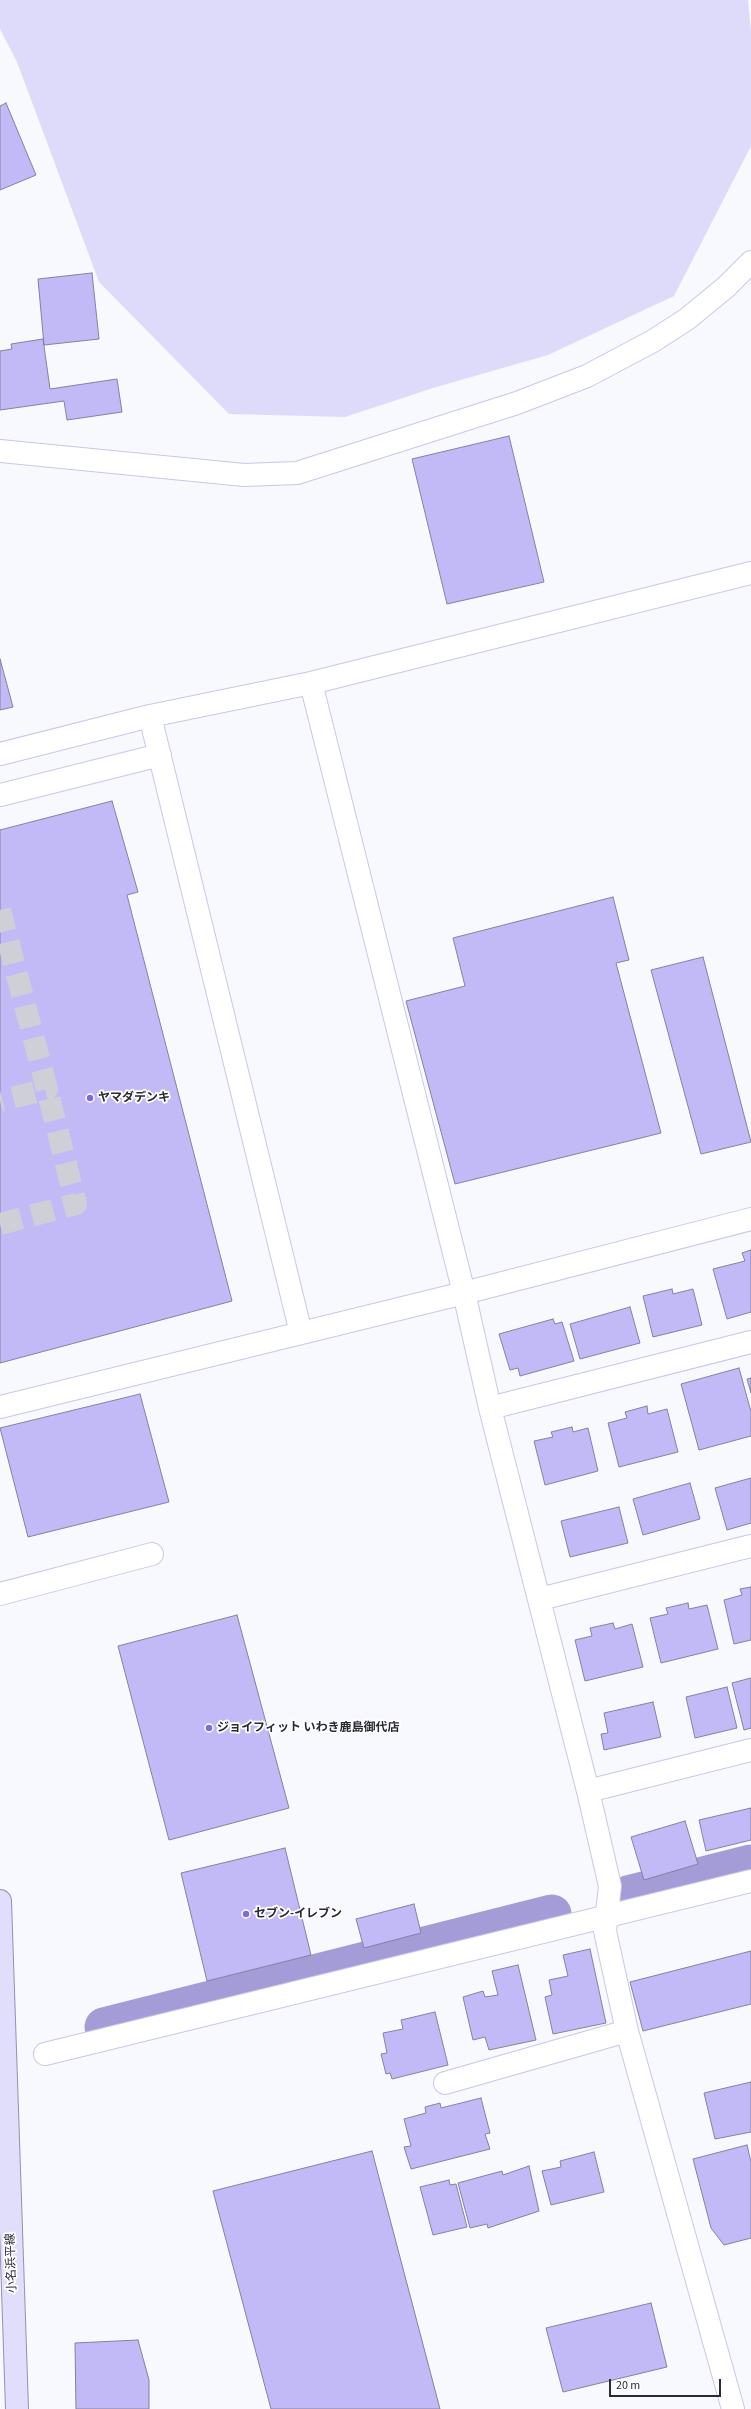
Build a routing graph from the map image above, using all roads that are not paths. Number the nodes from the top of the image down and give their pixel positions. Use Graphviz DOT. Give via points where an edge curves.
graph roads {
  1 [pos="751,262"];
  2 [pos="0,451"];
  3 [pos="751,573"];
  4 [pos="312,683"];
  5 [pos="150,716"];
  6 [pos="0,754"];
  7 [pos="160,755"];
  8 [pos="0,795"];
  9 [pos="751,1219"];
  10 [pos="464,1293"];
  11 [pos="301,1333"];
  12 [pos="751,1342"];
  13 [pos="0,1407"];
  14 [pos="490,1408"];
  15 [pos="751,1546"];
  16 [pos="152,1554"];
  17 [pos="0,1594"];
  18 [pos="540,1599"];
  19 [pos="751,1750"];
  20 [pos="588,1791"];
  21 [pos="751,1881"];
  22 [pos="0,1901"];
  23 [pos="607,1916"];
  24 [pos="627,2031"];
  25 [pos="45,2054"];
  26 [pos="445,2083"];
  27 [pos="17,2409"];
  28 [pos="733,2409"];
  1 -- 2 [label="street" via="726,287 687,319 587,376 517,403 297,473 244,475"];
  3 -- 4 [label="street"];
  4 -- 5 [label="street"];
  4 -- 10 [label="street"];
  5 -- 6 [label="street"];
  5 -- 7 [label="street"];
  7 -- 8 [label="street"];
  7 -- 11 [label="street"];
  9 -- 10 [label="street"];
  10 -- 11 [label="street"];
  10 -- 14 [label="street"];
  11 -- 13 [label="street"];
  12 -- 14 [label="street"];
  14 -- 18 [label="street"];
  15 -- 18 [label="street"];
  16 -- 17 [label="street"];
  18 -- 20 [label="street"];
  19 -- 20 [label="street"];
  20 -- 23 [label="street" via="610,1886"];
  21 -- 23 [label="street"];
  22 -- 27 [label="main road, 小名浜平線"];
  23 -- 24 [label="street" via="605,1931"];
  23 -- 25 [label="street"];
  24 -- 26 [label="street"];
  24 -- 28 [label="street"];
}
